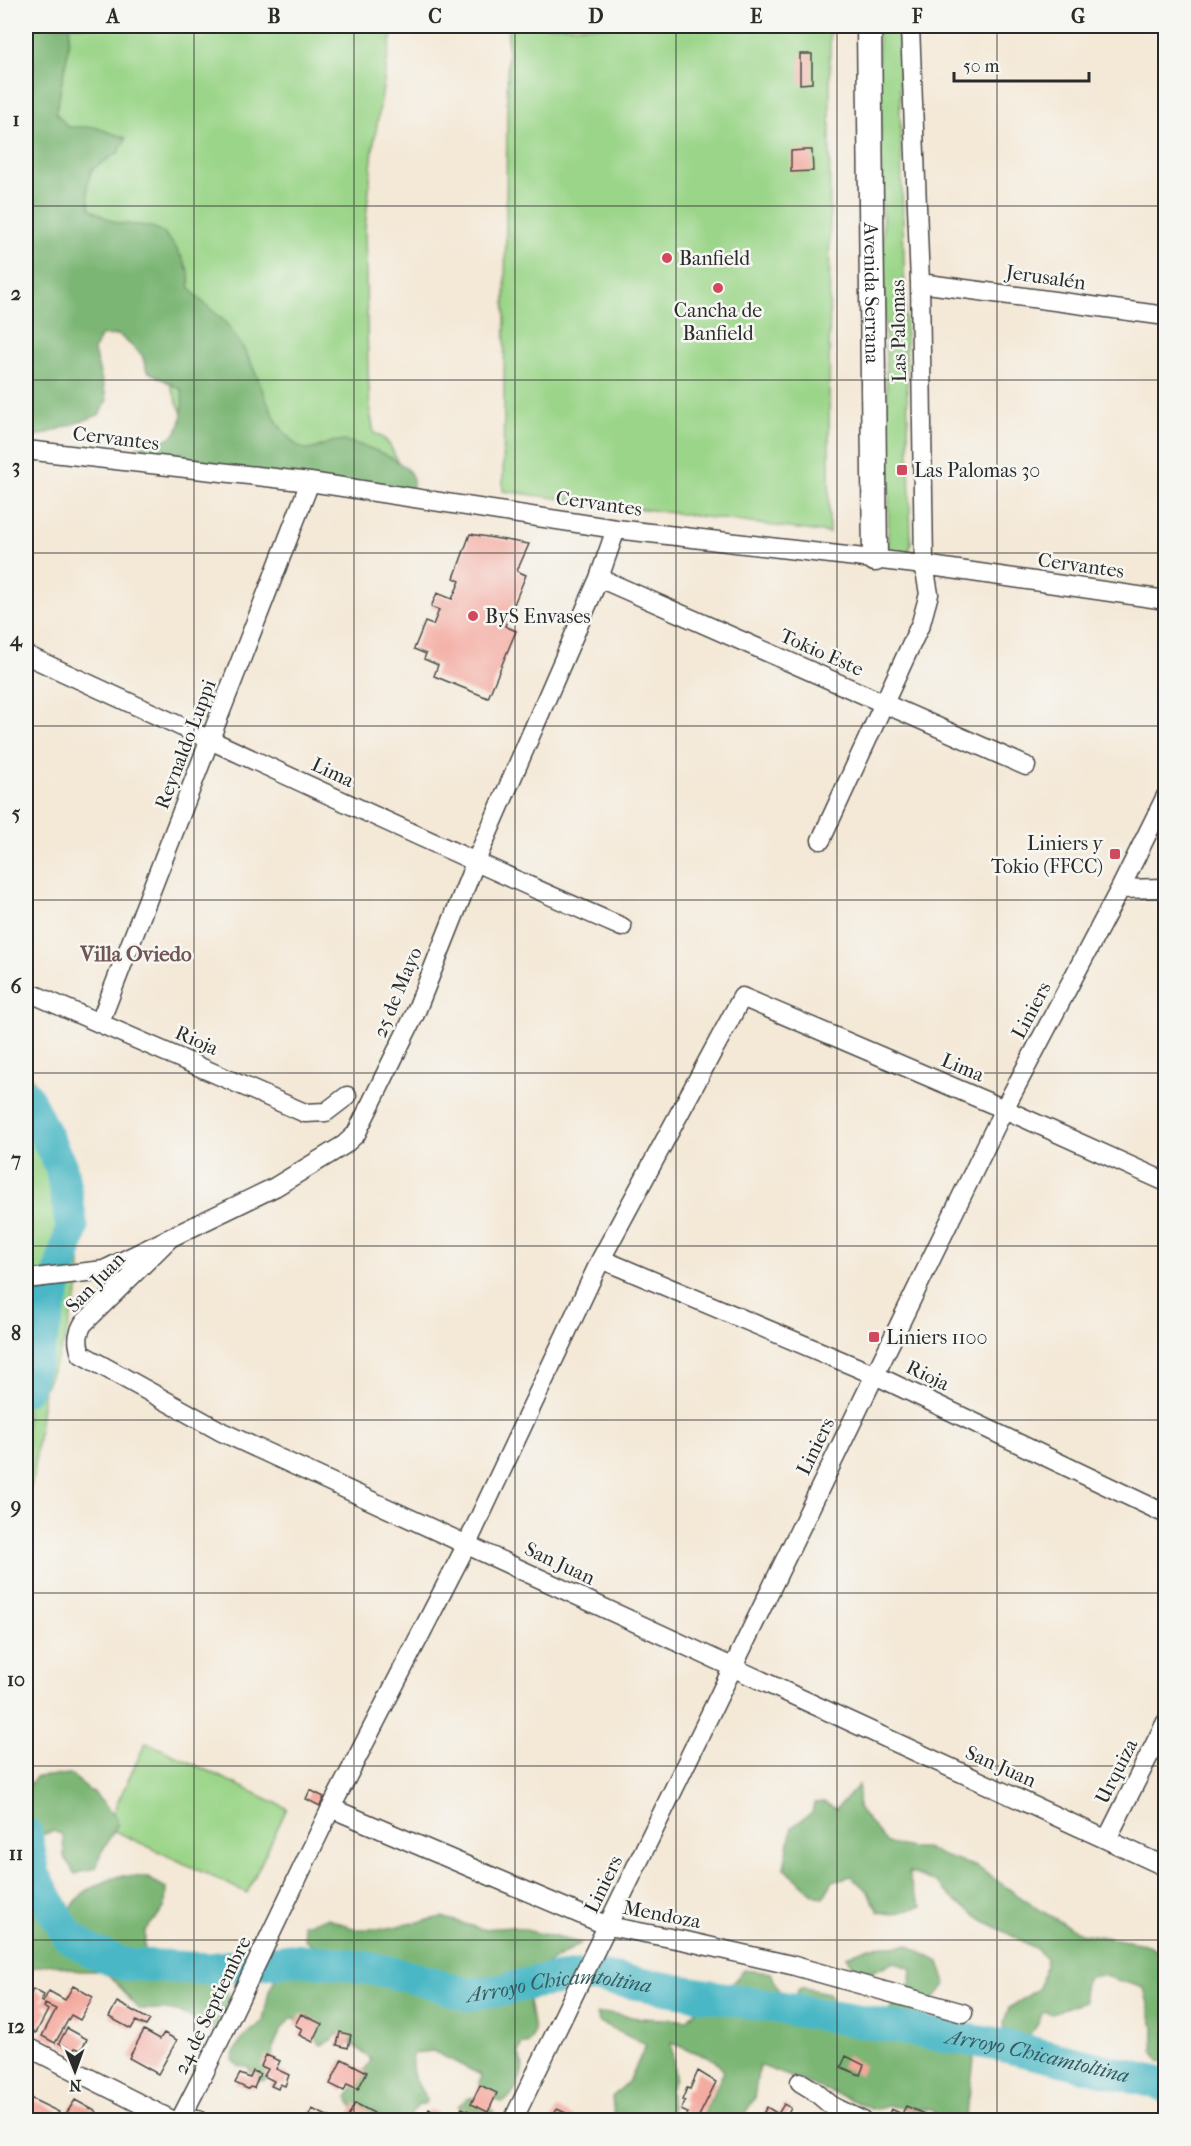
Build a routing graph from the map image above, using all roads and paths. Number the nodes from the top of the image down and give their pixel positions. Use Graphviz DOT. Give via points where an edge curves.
graph roads {
  1 [pos="869,26"];
  2 [pos="910,26"];
  3 [pos="920,283"];
  4 [pos="1166,316"];
  5 [pos="26,450"];
  6 [pos="310,482"];
  7 [pos="616,529"];
  8 [pos="875,560"];
  9 [pos="924,565"];
  10 [pos="599,578"];
  11 [pos="1166,600"];
  12 [pos="26,656"];
  13 [pos="884,704"];
  14 [pos="212,740"];
  15 [pos="1026,766"];
  16 [pos="1166,796"];
  17 [pos="821,840"];
  18 [pos="475,863"];
  19 [pos="1166,888"];
  20 [pos="1119,889"];
  21 [pos="622,927"];
  22 [pos="26,991"];
  23 [pos="742,997"];
  24 [pos="100,1022"];
  25 [pos="347,1096"];
  26 [pos="1004,1109"];
  27 [pos="1166,1182"];
  28 [pos="170,1238"];
  29 [pos="601,1258"];
  30 [pos="26,1279"];
  31 [pos="875,1375"];
  32 [pos="1166,1514"];
  33 [pos="467,1544"];
  34 [pos="732,1669"];
  35 [pos="1166,1722"];
  36 [pos="331,1808"];
  37 [pos="1107,1839"];
  38 [pos="1166,1867"];
  39 [pos="608,1926"];
  40 [pos="963,2013"];
  41 [pos="26,2046"];
  42 [pos="800,2082"];
  43 [pos="172,2121"];
  44 [pos="180,2121"];
  45 [pos="513,2121"];
  46 [pos="861,2121"];
  1 -- 8 [label="main road, Avenida Serrana"];
  2 -- 3 [label="street, Las Palomas"];
  3 -- 4 [label="street, Jerusalén"];
  3 -- 9 [label="street, Las Palomas"];
  5 -- 6 [label="street, Cervantes"];
  6 -- 7 [label="street, Cervantes"];
  6 -- 14 [label="street, Reynaldo Luppi"];
  7 -- 8 [label="street, Cervantes"];
  7 -- 10 [label="street, 25 de Mayo"];
  8 -- 9 [label="street, Cervantes"];
  9 -- 11 [label="street, Cervantes"];
  9 -- 13 [label="street" via="929,594 926,609"];
  10 -- 13 [label="street, Tokio Este"];
  10 -- 18 [label="street, 25 de Mayo"];
  12 -- 14 [label="street, Lima"];
  13 -- 15 [label="street, Tokio Este"];
  13 -- 17 [label="street"];
  14 -- 18 [label="street, Lima"];
  14 -- 24 [label="street, Reynaldo Luppi"];
  16 -- 20 [label="street, Liniers"];
  18 -- 21 [label="street, Lima"];
  18 -- 28 [label="street, 25 de Mayo" via="415,1014 356,1134 275,1186"];
  19 -- 20 [label="street"];
  20 -- 26 [label="street, Liniers"];
  22 -- 24 [label="street, Rioja"];
  23 -- 26 [label="street, Lima"];
  23 -- 29 [label="street, 24 de Septiembre"];
  24 -- 25 [label="street, Rioja" via="305,1113 326,1112"];
  26 -- 27 [label="street, Lima"];
  26 -- 31 [label="street, Liniers"];
  28 -- 30 [label="street, 25 de Mayo" via="104,1270"];
  28 -- 33 [label="street, San Juan" via="83,1324 77,1341 81,1354 222,1432"];
  29 -- 31 [label="street, Rioja"];
  29 -- 33 [label="street, 24 de Septiembre"];
  31 -- 32 [label="street, Rioja"];
  31 -- 34 [label="street, Liniers"];
  33 -- 34 [label="street, San Juan"];
  33 -- 36 [label="street, 24 de Septiembre"];
  34 -- 37 [label="street, San Juan"];
  34 -- 39 [label="street, Liniers"];
  35 -- 37 [label="street, Urquiza"];
  36 -- 39 [label="street, Mendoza"];
  36 -- 44 [label="street, 24 de Septiembre"];
  37 -- 38 [label="street, San Juan"];
  39 -- 40 [label="street, Mendoza" via="791,1965"];
  39 -- 45 [label="street, Liniers"];
  41 -- 43 [label="street"];
  42 -- 46 [label="street"];
}
